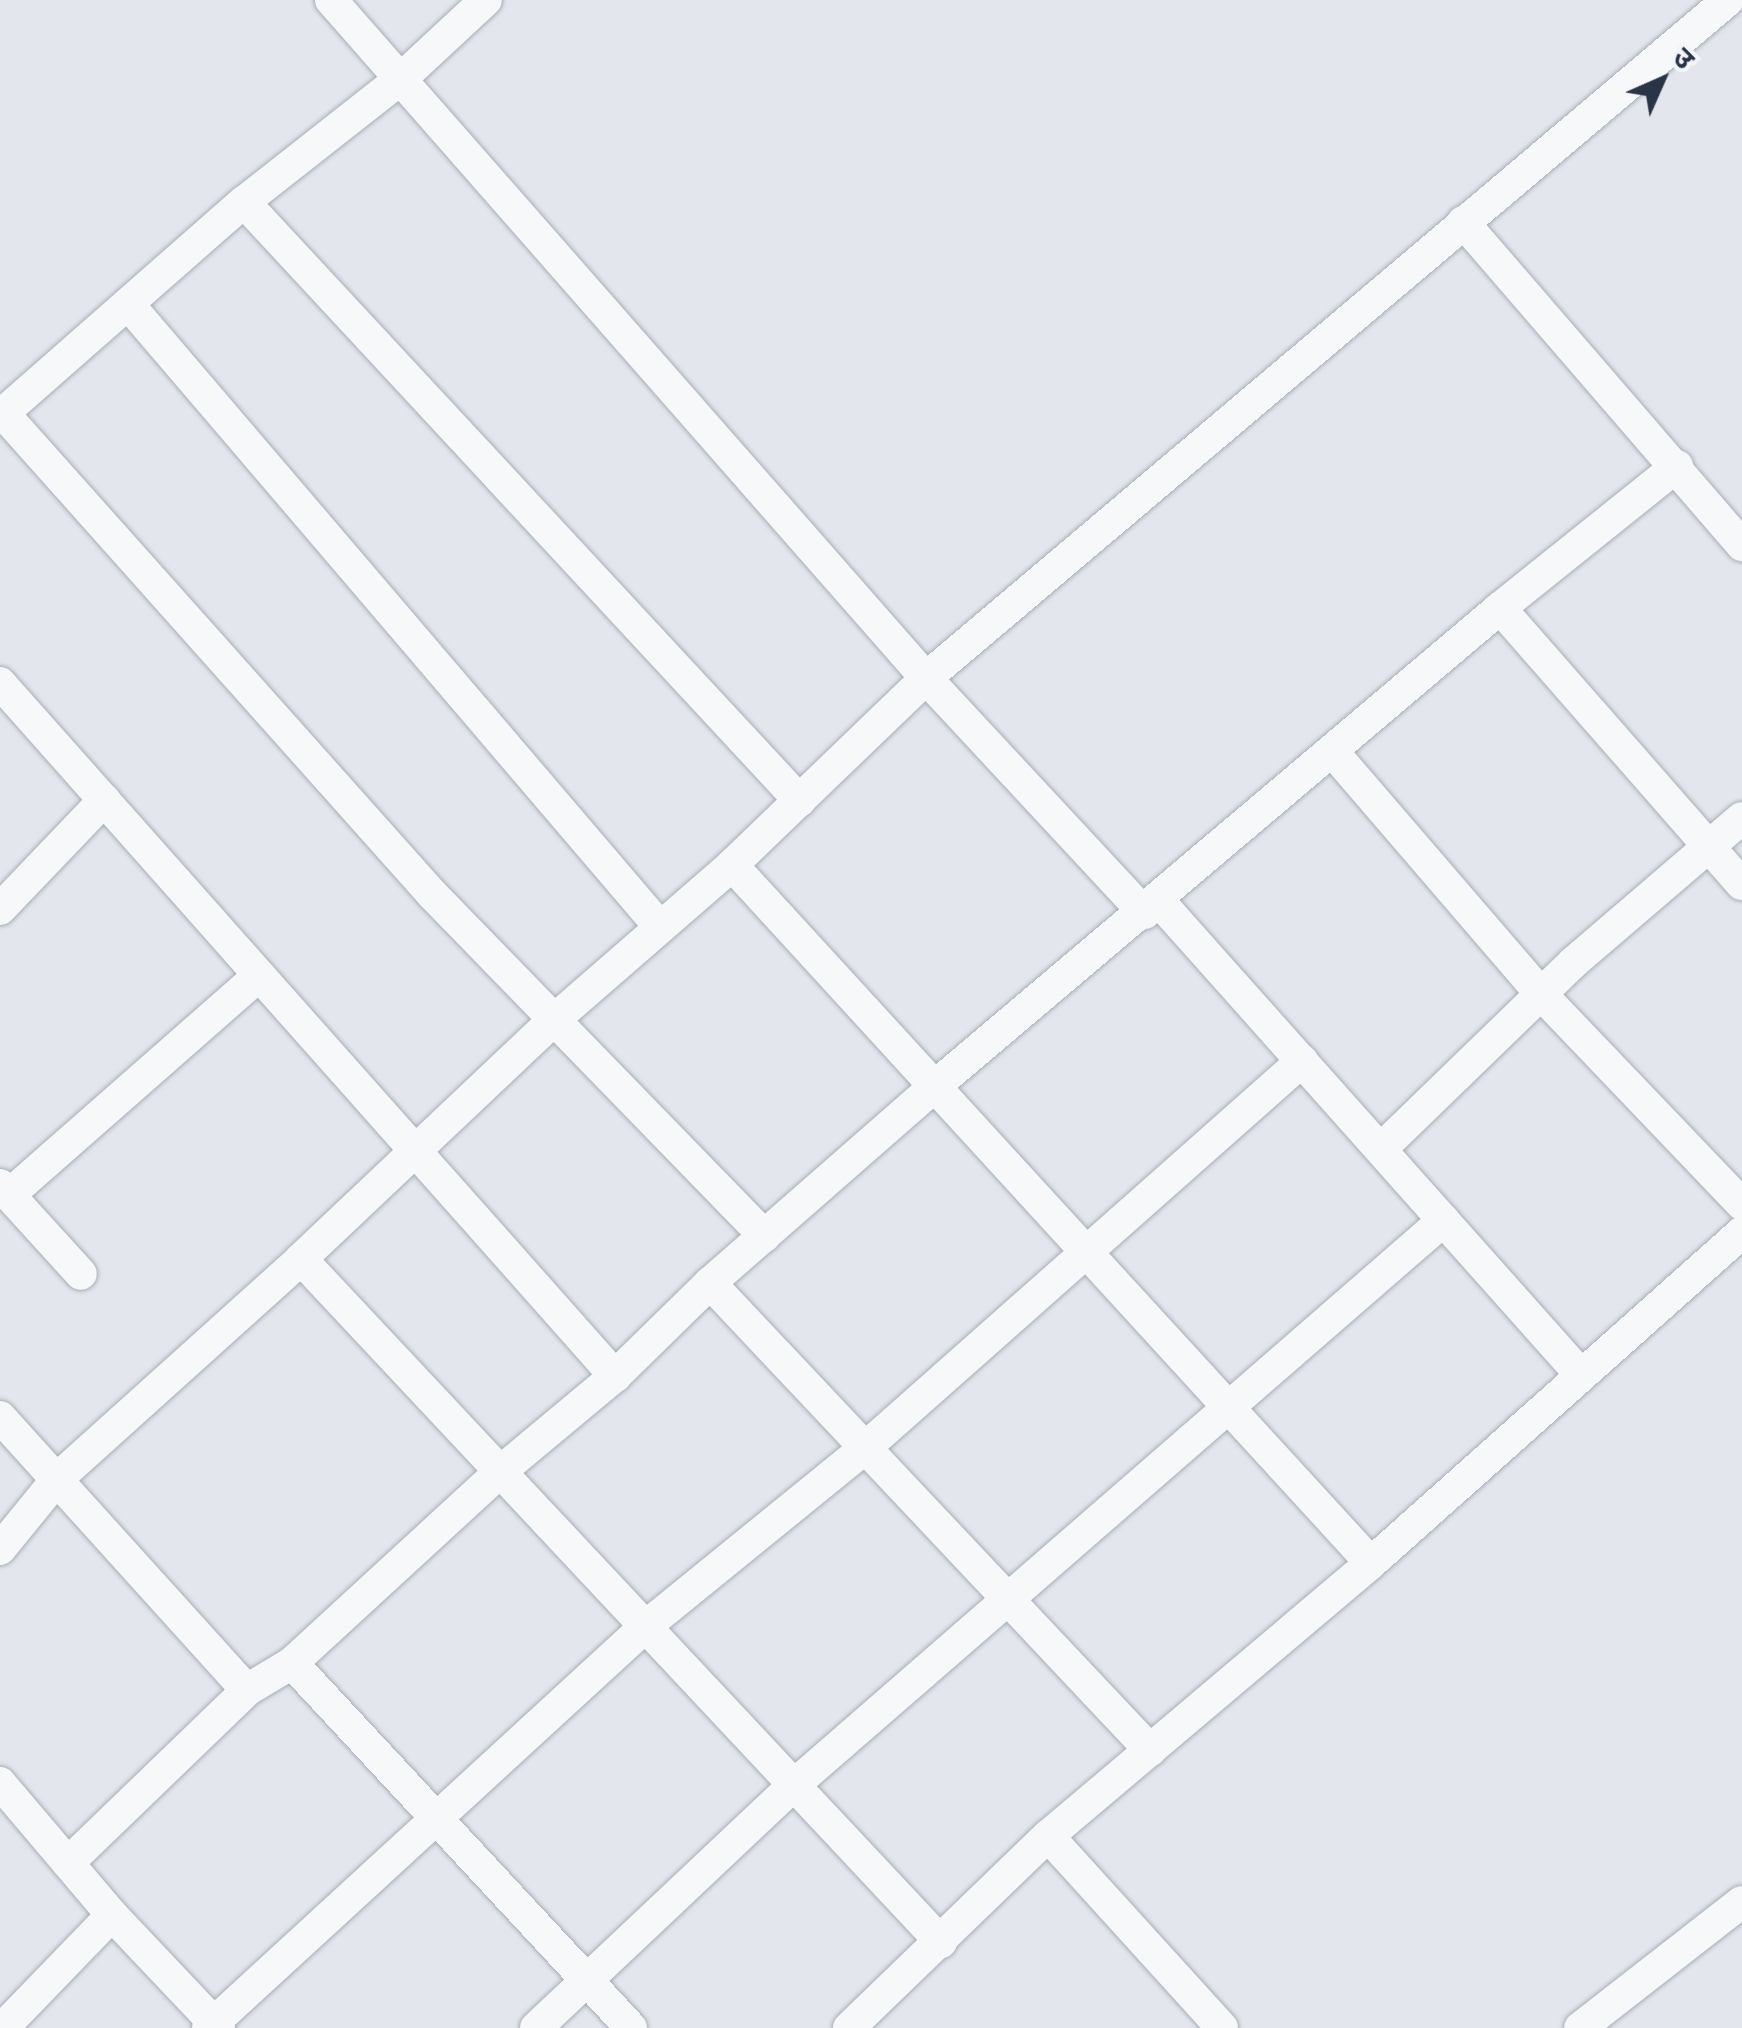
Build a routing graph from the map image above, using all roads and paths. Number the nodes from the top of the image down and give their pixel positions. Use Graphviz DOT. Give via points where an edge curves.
graph roads {
  1 [pos="332,0"];
  2 [pos="486,0"];
  3 [pos="1728,0"];
  4 [pos="403,77"];
  5 [pos="244,202"];
  6 [pos="1463,222"];
  7 [pos="128,304"];
  8 [pos="1,414"];
  9 [pos="1676,466"];
  10 [pos="1742,545"];
  11 [pos="1500,608"];
  12 [pos="926,678"];
  13 [pos="0,684"];
  14 [pos="1332,752"];
  15 [pos="104,800"];
  16 [pos="800,801"];
  17 [pos="1742,818"];
  18 [pos="1709,847"];
  19 [pos="732,865"];
  20 [pos="1742,884"];
  21 [pos="1151,906"];
  22 [pos="0,909"];
  23 [pos="660,926"];
  24 [pos="260,975"];
  25 [pos="1541,994"];
  26 [pos="554,1020"];
  27 [pos="1302,1061"];
  28 [pos="935,1086"];
  29 [pos="414,1149"];
  30 [pos="1381,1149"];
  31 [pos="4,1190"];
  32 [pos="1742,1204"];
  33 [pos="1444,1220"];
  34 [pos="1742,1233"];
  35 [pos="765,1236"];
  36 [pos="1088,1253"];
  37 [pos="301,1258"];
  38 [pos="82,1274"];
  39 [pos="710,1283"];
  40 [pos="1582,1375"];
  41 [pos="616,1376"];
  42 [pos="1229,1408"];
  43 [pos="0,1417"];
  44 [pos="865,1448"];
  45 [pos="501,1472"];
  46 [pos="57,1480"];
  47 [pos="0,1549"];
  48 [pos="1372,1563"];
  49 [pos="1008,1599"];
  50 [pos="646,1626"];
  51 [pos="292,1663"];
  52 [pos="247,1690"];
  53 [pos="1150,1750"];
  54 [pos="0,1783"];
  55 [pos="794,1785"];
  56 [pos="437,1818"];
  57 [pos="1048,1836"];
  58 [pos="68,1863"];
  59 [pos="1742,1902"];
  60 [pos="112,1915"];
  61 [pos="941,1942"];
  62 [pos="586,1980"];
  63 [pos="214,2026"];
  64 [pos="3,2028"];
  65 [pos="536,2028"];
  66 [pos="631,2028"];
  67 [pos="849,2028"];
  68 [pos="1222,2028"];
  69 [pos="1580,2028"];
  1 -- 4 [label="street"];
  2 -- 4 [label="street"];
  3 -- 6 [label="street"];
  4 -- 5 [label="street"];
  4 -- 12 [label="street"];
  5 -- 7 [label="street"];
  5 -- 16 [label="street"];
  6 -- 9 [label="street"];
  6 -- 12 [label="street"];
  7 -- 8 [label="street"];
  7 -- 23 [label="street"];
  8 -- 26 [label="street" via="432,894"];
  9 -- 10 [label="street"];
  9 -- 11 [label="street"];
  11 -- 14 [label="street"];
  11 -- 18 [label="street"];
  12 -- 16 [label="street"];
  12 -- 21 [label="street"];
  13 -- 15 [label="street"];
  14 -- 21 [label="street"];
  14 -- 25 [label="street"];
  15 -- 22 [label="street"];
  15 -- 24 [label="street"];
  16 -- 19 [label="street"];
  17 -- 18 [label="street"];
  18 -- 20 [label="street"];
  18 -- 25 [label="street"];
  19 -- 23 [label="street"];
  19 -- 28 [label="street"];
  21 -- 27 [label="street"];
  21 -- 28 [label="street"];
  23 -- 26 [label="street"];
  24 -- 29 [label="street"];
  24 -- 31 [label="street"];
  25 -- 30 [label="street"];
  25 -- 32 [label="street"];
  26 -- 29 [label="street"];
  26 -- 35 [label="street"];
  27 -- 30 [label="street"];
  27 -- 36 [label="street"];
  28 -- 35 [label="street"];
  28 -- 36 [label="street"];
  29 -- 37 [label="street"];
  29 -- 41 [label="street"];
  30 -- 33 [label="street"];
  31 -- 38 [label="street"];
  33 -- 40 [label="street"];
  33 -- 42 [label="street"];
  34 -- 40 [label="street"];
  35 -- 39 [label="street"];
  36 -- 42 [label="street"];
  36 -- 44 [label="street"];
  37 -- 45 [label="street"];
  37 -- 46 [label="street"];
  39 -- 41 [label="street"];
  39 -- 44 [label="street"];
  40 -- 48 [label="street"];
  41 -- 45 [label="street"];
  42 -- 48 [label="street"];
  42 -- 49 [label="street"];
  43 -- 46 [label="street"];
  44 -- 49 [label="street"];
  44 -- 50 [label="street"];
  45 -- 50 [label="street"];
  45 -- 51 [label="street"];
  46 -- 47 [label="street"];
  46 -- 52 [label="street"];
  48 -- 53 [label="street"];
  49 -- 53 [label="street"];
  49 -- 55 [label="street"];
  50 -- 55 [label="street"];
  50 -- 56 [label="street"];
  51 -- 52 [label="street"];
  51 -- 56 [label="street"];
  52 -- 58 [label="street"];
  53 -- 57 [label="street"];
  54 -- 58 [label="street"];
  55 -- 61 [label="street"];
  55 -- 62 [label="street"];
  56 -- 62 [label="street"];
  56 -- 63 [label="street"];
  57 -- 61 [label="street"];
  57 -- 68 [label="street"];
  58 -- 60 [label="street"];
  59 -- 69 [label="street"];
  60 -- 63 [label="street"];
  60 -- 64 [label="street"];
  61 -- 67 [label="street"];
  62 -- 65 [label="street"];
  62 -- 66 [label="street"];
}
